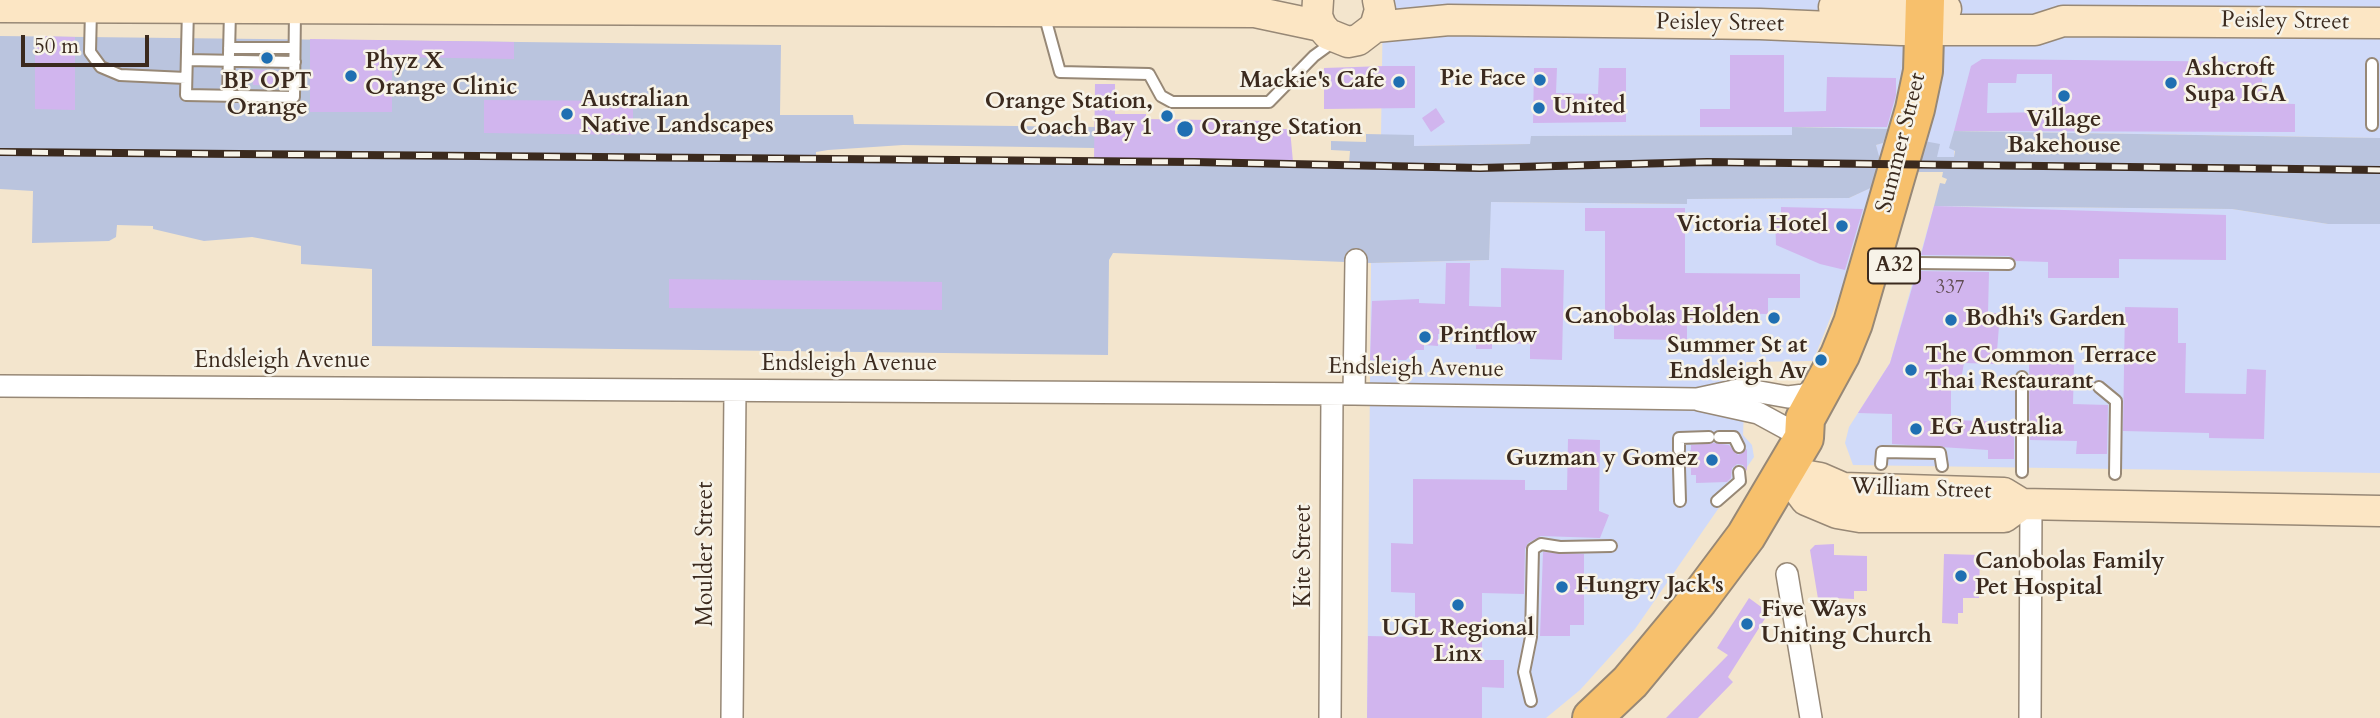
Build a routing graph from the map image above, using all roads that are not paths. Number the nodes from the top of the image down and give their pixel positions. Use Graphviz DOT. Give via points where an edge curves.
graph roads {
  1 [pos="1299,0"];
  2 [pos="1418,0"];
  3 [pos="746,4"];
  4 [pos="241,5"];
  5 [pos="0,7"];
  6 [pos="91,7"];
  7 [pos="188,7"];
  8 [pos="295,8"];
  9 [pos="1043,11"];
  10 [pos="1255,12"];
  11 [pos="1376,13"];
  12 [pos="1935,13"];
  13 [pos="1325,22"];
  14 [pos="2380,23"];
  15 [pos="229,48"];
  16 [pos="295,48"];
  17 [pos="187,60"];
  18 [pos="229,61"];
  19 [pos="295,62"];
  20 [pos="2372,64"];
  21 [pos="186,78"];
  22 [pos="228,96"];
  23 [pos="2372,125"];
  24 [pos="1356,260"];
  25 [pos="1918,263"];
  26 [pos="2009,264"];
  27 [pos="2022,377"];
  28 [pos="1823,385"];
  29 [pos="0,386"];
  30 [pos="2099,387"];
  31 [pos="735,391"];
  32 [pos="1343,394"];
  33 [pos="1697,399"];
  34 [pos="1804,438"];
  35 [pos="1739,447"];
  36 [pos="1679,450"];
  37 [pos="1881,464"];
  38 [pos="1942,466"];
  39 [pos="1679,468"];
  40 [pos="1740,472"];
  41 [pos="1785,472"];
  42 [pos="2022,472"];
  43 [pos="2115,474"];
  44 [pos="1680,501"];
  45 [pos="1717,501"];
  46 [pos="2027,504"];
  47 [pos="2380,511"];
  48 [pos="1611,546"];
  49 [pos="1787,574"];
  50 [pos="1531,701"];
  51 [pos="733,718"];
  52 [pos="1330,718"];
  53 [pos="1592,718"];
  54 [pos="1811,718"];
  55 [pos="2030,718"];
  1 -- 10 [label="main road"];
  2 -- 12 [label="main road, Peisley Street"];
  3 -- 8 [label="main road"];
  3 -- 9 [label="main road"];
  4 -- 7 [label="main road"];
  4 -- 8 [label="main road"];
  4 -- 15 [label="lane"];
  5 -- 6 [label="main road"];
  6 -- 7 [label="main road"];
  6 -- 21 [label="lane" via="90,52 101,67 120,75"];
  7 -- 17 [label="lane"];
  8 -- 16 [label="lane"];
  9 -- 10 [label="main road"];
  9 -- 13 [label="lane" via="1060,72 1149,74 1167,101 1269,102 1314,56"];
  10 -- 13 [label="main road"];
  11 -- 12 [label="main road, Peisley Street" via="1413,22"];
  11 -- 13 [label="main road, Peisley Street" via="1358,40"];
  12 -- 14 [label="main road, Peisley Street" via="2035,11 2063,20"];
  12 -- 28 [label="highway, Summer Street / A32" via="1915,109 1853,323"];
  12 -- 34 [label="highway, Summer Street / A32" via="1944,73 1934,133 1871,341 1821,428"];
  15 -- 16 [label="lane"];
  15 -- 18 [label="lane"];
  16 -- 19 [label="lane"];
  17 -- 18 [label="lane"];
  17 -- 21 [label="lane"];
  18 -- 19 [label="lane"];
  18 -- 22 [label="lane"];
  19 -- 22 [label="lane" via="294,97"];
  20 -- 23 [label="lane"];
  21 -- 22 [label="lane" via="186,95"];
  24 -- 32 [label="street, Kite Street"];
  25 -- 26 [label="lane"];
  27 -- 42 [label="lane"];
  28 -- 33 [label="street, Endsleigh Avenue" via="1788,397 1743,389"];
  28 -- 34 [label="highway, Summer Street / A32" via="1805,419"];
  29 -- 31 [label="street, Endsleigh Avenue"];
  30 -- 43 [label="lane" via="2116,401"];
  31 -- 32 [label="street, Endsleigh Avenue"];
  31 -- 51 [label="street, Moulder Street"];
  32 -- 33 [label="street, Endsleigh Avenue"];
  32 -- 52 [label="street, Kite Street"];
  33 -- 34 [label="street, Endsleigh Avenue" via="1758,413"];
  34 -- 41 [label="highway, Summer Street / A32"];
  35 -- 36 [label="lane" via="1734,437 1679,438"];
  37 -- 38 [label="lane" via="1882,452 1940,453"];
  39 -- 44 [label="lane"];
  40 -- 45 [label="lane" via="1740,481"];
  41 -- 46 [label="main road, William Street" via="1820,478 1843,488 2004,493"];
  41 -- 53 [label="highway, A32" via="1746,536 1698,600 1630,682"];
  46 -- 47 [label="main road, William Street"];
  46 -- 55 [label="street"];
  48 -- 50 [label="lane" via="1541,544 1533,549 1531,637 1524,665"];
  49 -- 54 [label="street"];
}
